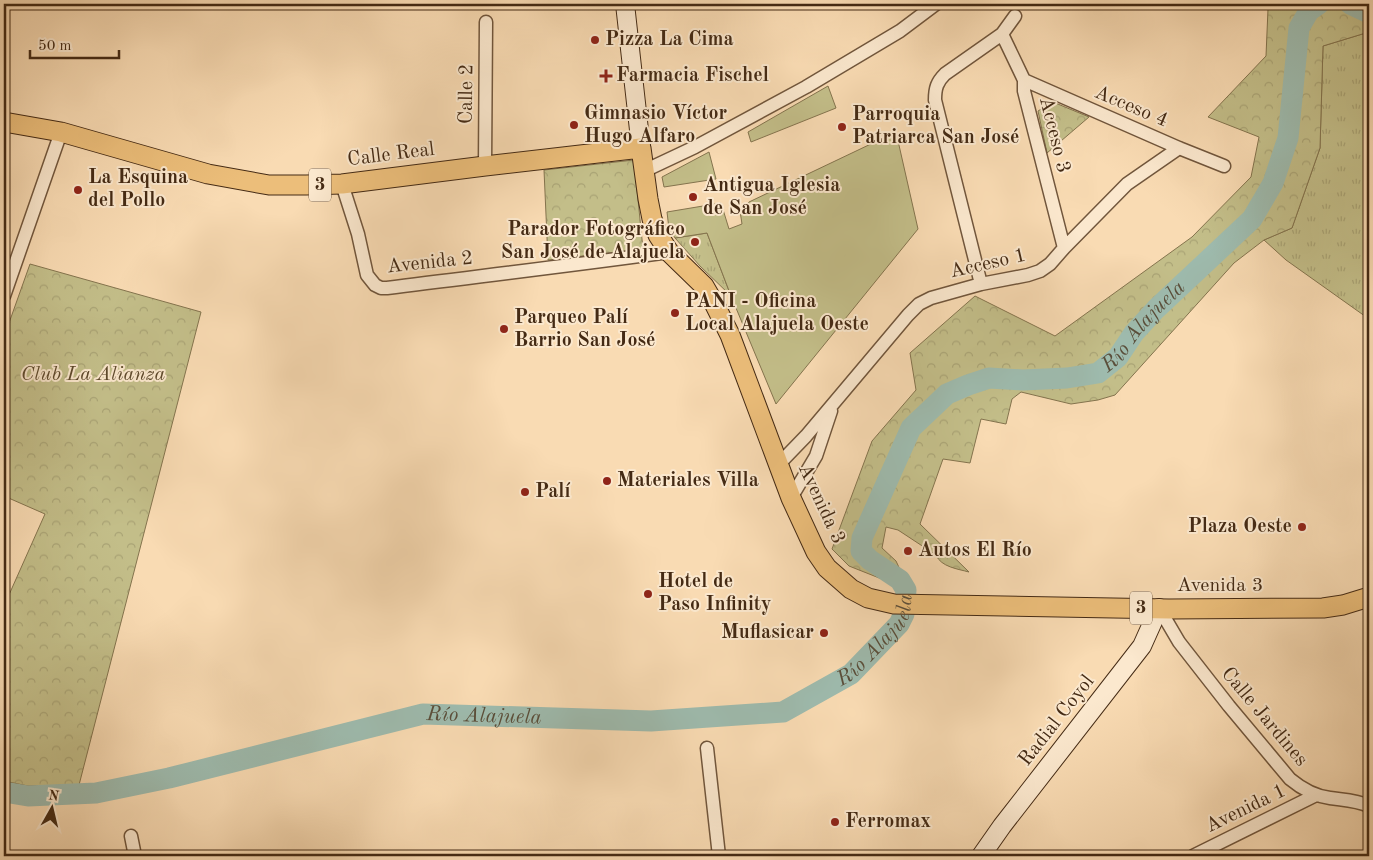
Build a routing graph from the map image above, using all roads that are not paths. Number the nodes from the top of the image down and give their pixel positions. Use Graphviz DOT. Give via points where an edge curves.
graph roads {
  1 [pos="625,4"];
  2 [pos="936,4"];
  3 [pos="1015,16"];
  4 [pos="486,22"];
  5 [pos="1002,34"];
  6 [pos="1024,80"];
  7 [pos="4,122"];
  8 [pos="61,132"];
  9 [pos="641,148"];
  10 [pos="1179,148"];
  11 [pos="485,166"];
  12 [pos="1224,166"];
  13 [pos="644,171"];
  14 [pos="342,184"];
  15 [pos="1064,248"];
  16 [pos="669,252"];
  17 [pos="981,284"];
  18 [pos="4,296"];
  19 [pos="835,402"];
  20 [pos="778,465"];
  21 [pos="791,498"];
  22 [pos="1369,597"];
  23 [pos="1159,608"];
  24 [pos="707,748"];
  25 [pos="1316,796"];
  26 [pos="1369,798"];
  27 [pos="1344,800"];
  28 [pos="1369,806"];
  29 [pos="131,836"];
  30 [pos="135,856"];
  31 [pos="719,856"];
  32 [pos="981,856"];
  33 [pos="1193,856"];
  1 -- 9 [label="street"];
  2 -- 13 [label="street" via="900,31 806,87"];
  3 -- 5 [label="street"];
  4 -- 11 [label="street, Calle 2"];
  5 -- 6 [label="street, Acceso 3"];
  5 -- 17 [label="street" via="938,80 935,89 935,100"];
  6 -- 10 [label="street, Acceso 4"];
  6 -- 15 [label="street, Acceso 3" via="1024,91"];
  7 -- 8 [label="main road, Calle Real / 3"];
  8 -- 14 [label="main road, Calle Real / 3" via="208,174 269,185"];
  8 -- 18 [label="street"];
  9 -- 11 [label="main road, Calle Real / 3"];
  9 -- 13 [label="main road, Avenida 3 / 3"];
  10 -- 12 [label="street, Acceso 4"];
  10 -- 15 [label="street, Acceso 1" via="1127,184"];
  11 -- 14 [label="main road, Calle Real / 3"];
  13 -- 16 [label="main road, Avenida 3 / 3" via="652,219"];
  14 -- 16 [label="street, Avenida 2" via="367,275 381,288"];
  15 -- 17 [label="street, Acceso 1" via="1040,271"];
  16 -- 20 [label="main road, Avenida 3 / 3" via="704,286 715,305 730,335"];
  17 -- 19 [label="street, Acceso 1" via="919,304"];
  19 -- 20 [label="street, Acceso 1"];
  19 -- 21 [label="street, Acceso 1" via="816,456"];
  20 -- 21 [label="main road, Avenida 3 / 3"];
  21 -- 23 [label="main road, Avenida 3 / 3" via="827,568 851,589 868,598 903,604"];
  22 -- 23 [label="main road, Avenida 3 / 3" via="1323,608"];
  23 -- 25 [label="street, Calle Jardines" via="1179,642 1229,706 1290,779"];
  23 -- 32 [label="street, Radial Coyol" via="1142,646"];
  24 -- 31 [label="street"];
  25 -- 27 [label="street, Calle Jardines"];
  25 -- 33 [label="street, Avenida 1"];
  26 -- 27 [label="street"];
  27 -- 28 [label="street, Calle Jardines"];
  29 -- 30 [label="street"];
}
